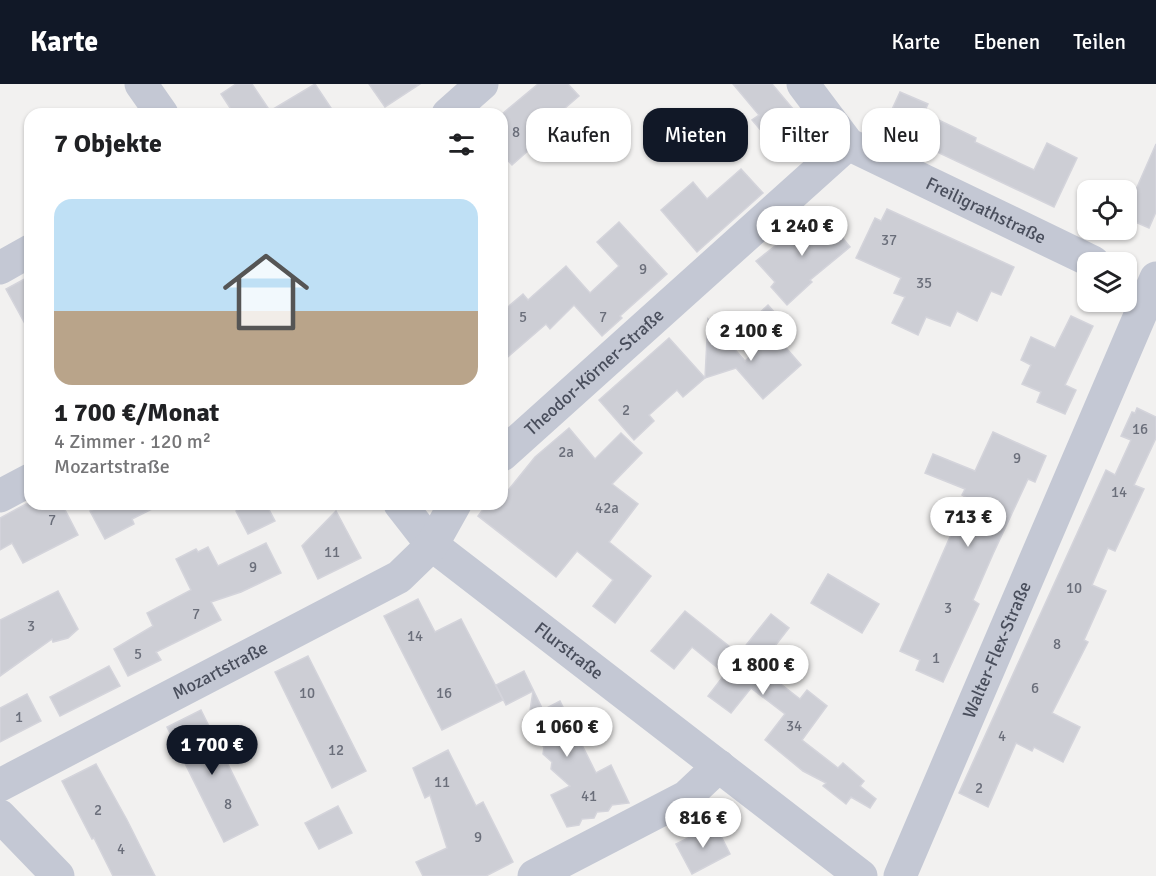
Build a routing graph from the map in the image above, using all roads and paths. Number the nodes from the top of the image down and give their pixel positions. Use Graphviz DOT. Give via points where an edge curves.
graph roads {
  1 [pos="141,84"];
  2 [pos="482,84"];
  3 [pos="803,84"];
  4 [pos="158,108"];
  5 [pos="455,108"];
  6 [pos="821,108"];
  7 [pos="850,145"];
  8 [pos="828,162"];
  9 [pos="24,254"];
  10 [pos="1077,254"];
  11 [pos="0,268"];
  12 [pos="1147,285"];
  13 [pos="508,450"];
  14 [pos="24,483"];
  15 [pos="0,496"];
  16 [pos="405,510"];
  17 [pos="452,510"];
  18 [pos="432,545"];
  19 [pos="719,766"];
  20 [pos="0,785"];
  21 [pos="0,816"];
  22 [pos="58,876"];
  23 [pos="534,876"];
  24 [pos="861,876"];
  25 [pos="900,876"];
  1 -- 4 [label="street"];
  2 -- 5 [label="street"];
  3 -- 6 [label="street, Freiligrathstraße"];
  7 -- 10 [label="street, Freiligrathstraße"];
  8 -- 13 [label="street, Theodor-Körner-Straße"];
  9 -- 11 [label="street"];
  12 -- 25 [label="street, Walter-Flex-Straße"];
  14 -- 15 [label="street"];
  16 -- 18 [label="street, Flurstraße"];
  17 -- 18 [label="street"];
  18 -- 19 [label="street, Flurstraße"];
  18 -- 20 [label="street, Mozartstraße" via="399,578"];
  19 -- 23 [label="street" via="686,797"];
  19 -- 24 [label="street, Flurstraße"];
  21 -- 22 [label="street"];
}
